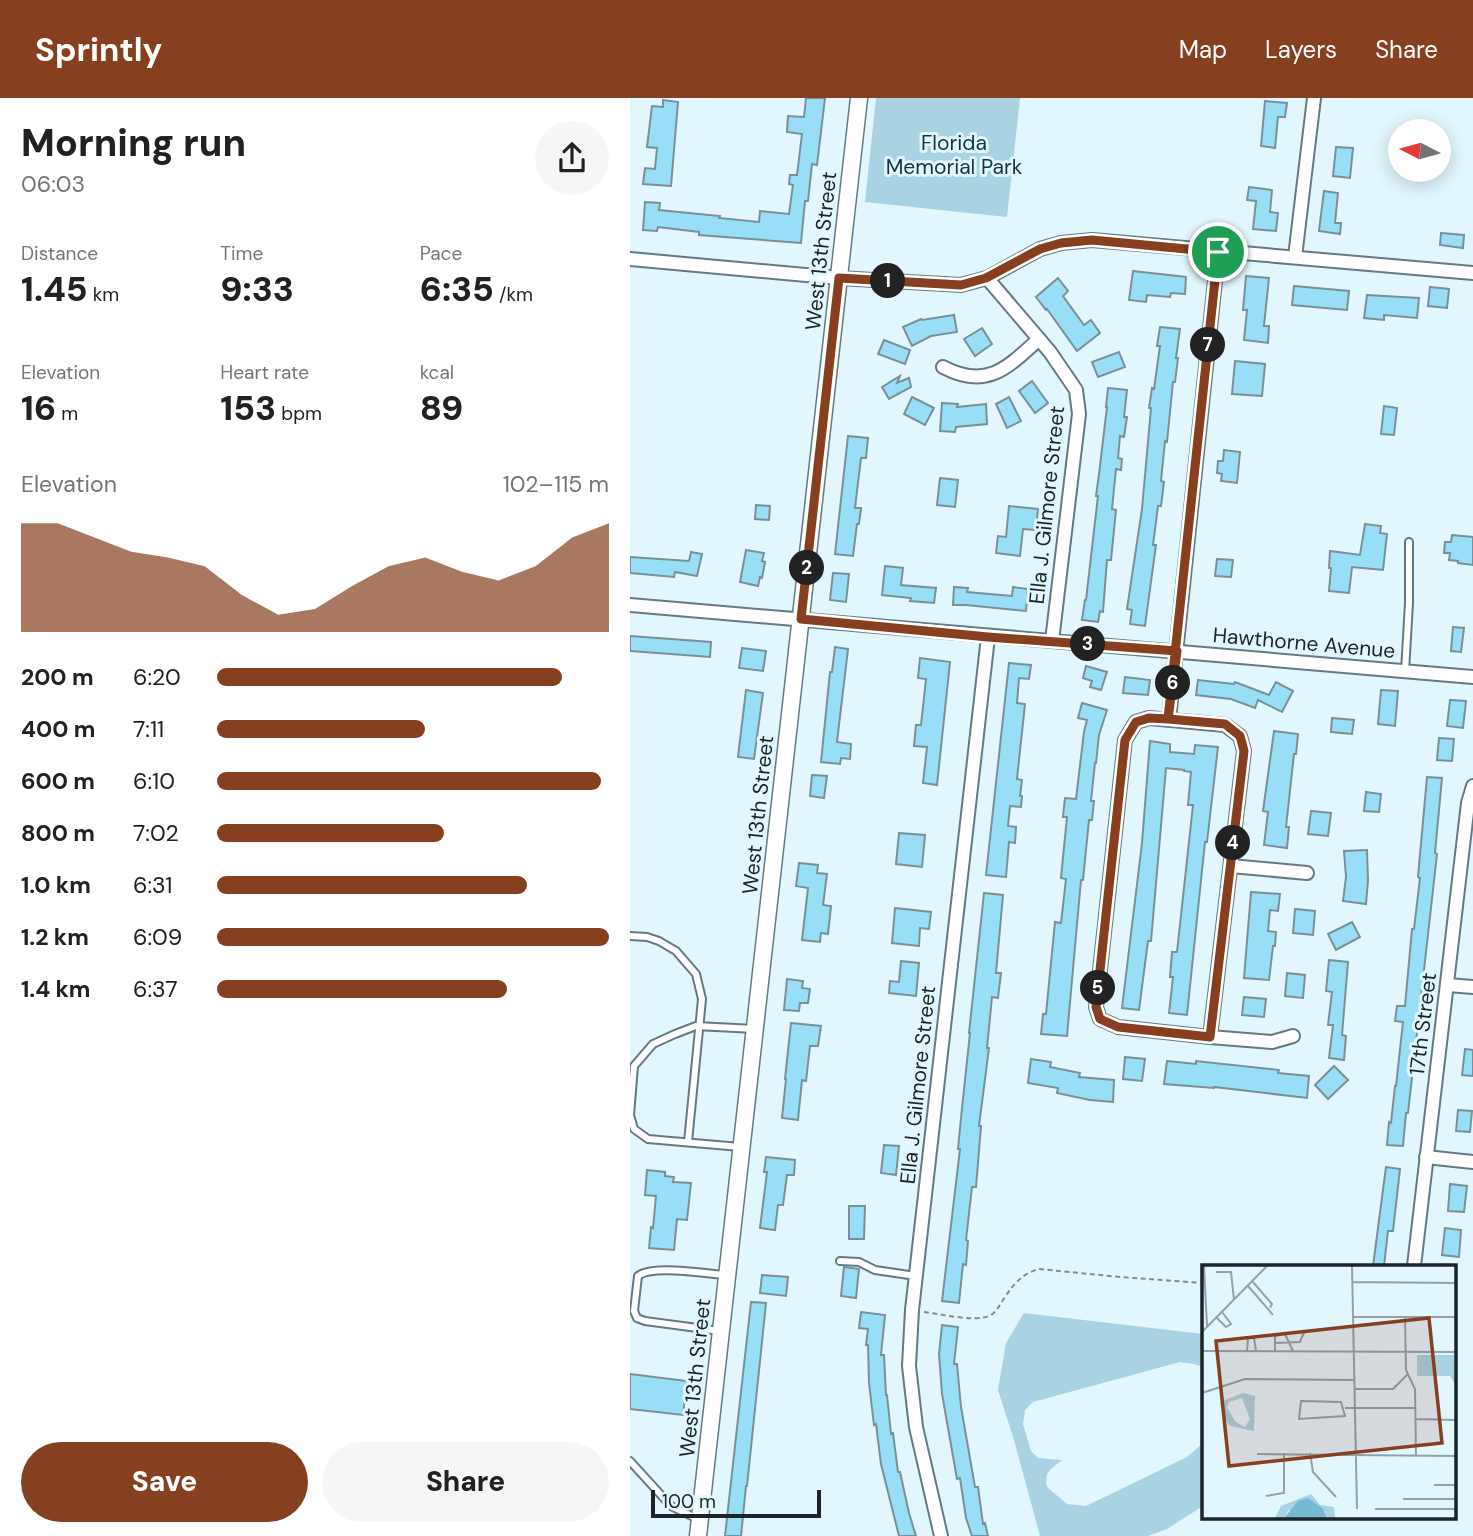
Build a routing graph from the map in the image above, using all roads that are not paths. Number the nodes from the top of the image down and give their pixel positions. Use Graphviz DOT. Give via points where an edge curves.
graph roads {
  1 [pos="859,98"];
  2 [pos="1314,98"];
  3 [pos="1218,252"];
  4 [pos="1295,257"];
  5 [pos="630,259"];
  6 [pos="1473,273"];
  7 [pos="839,278"];
  8 [pos="986,278"];
  9 [pos="1039,339"];
  10 [pos="943,367"];
  11 [pos="1409,542"];
  12 [pos="630,605"];
  13 [pos="801,619"];
  14 [pos="988,637"];
  15 [pos="1052,641"];
  16 [pos="1177,651"];
  17 [pos="1405,671"];
  18 [pos="1473,677"];
  19 [pos="1168,719"];
  20 [pos="1473,786"];
  21 [pos="1231,866"];
  22 [pos="1307,873"];
  23 [pos="630,936"];
  24 [pos="1448,985"];
  25 [pos="1473,987"];
  26 [pos="701,1026"];
  27 [pos="755,1030"];
  28 [pos="1293,1036"];
  29 [pos="1210,1037"];
  30 [pos="688,1142"];
  31 [pos="742,1147"];
  32 [pos="1426,1157"];
  33 [pos="1473,1162"];
  34 [pos="840,1261"];
  35 [pos="1414,1265"];
  36 [pos="727,1276"];
  37 [pos="916,1276"];
  38 [pos="721,1332"];
  39 [pos="630,1461"];
  40 [pos="699,1528"];
  41 [pos="941,1536"];
  1 -- 7 [label="street, West 13th Street"];
  2 -- 4 [label="street"];
  3 -- 4 [label="street"];
  3 -- 8 [label="street" via="1092,240 1061,243"];
  3 -- 16 [label="street"];
  4 -- 6 [label="street"];
  5 -- 7 [label="street"];
  7 -- 8 [label="street" via="961,285"];
  7 -- 13 [label="street, West 13th Street"];
  8 -- 9 [label="street, Ella J. Gilmore Street"];
  9 -- 10 [label="street" via="994,374 968,377"];
  9 -- 15 [label="street, Ella J. Gilmore Street" via="1076,390 1079,414"];
  11 -- 17 [label="lane"];
  12 -- 13 [label="street, Hawthorne Avenue"];
  13 -- 14 [label="street, Hawthorne Avenue"];
  13 -- 27 [label="street, West 13th Street"];
  14 -- 15 [label="street, Hawthorne Avenue"];
  14 -- 37 [label="street, Ella J. Gilmore Street"];
  15 -- 16 [label="street, Hawthorne Avenue"];
  16 -- 17 [label="street, Hawthorne Avenue"];
  16 -- 19 [label="street"];
  17 -- 18 [label="street, Hawthorne Avenue"];
  19 -- 21 [label="street" via="1225,724 1240,736 1244,751"];
  19 -- 29 [label="street" via="1136,722 1125,740 1096,1007 1100,1019 1118,1027"];
  20 -- 24 [label="street, 17th Street"];
  21 -- 22 [label="street"];
  21 -- 29 [label="street"];
  23 -- 26 [label="lane" via="659,941 676,951 696,974 702,999"];
  24 -- 25 [label="street"];
  24 -- 32 [label="street, 17th Street"];
  26 -- 27 [label="lane"];
  26 -- 30 [label="lane"];
  26 -- 30 [label="lane" via="653,1044 634,1066 630,1115 634,1129 648,1139"];
  27 -- 31 [label="street, West 13th Street"];
  28 -- 29 [label="street" via="1272,1042"];
  30 -- 31 [label="lane"];
  31 -- 36 [label="street, West 13th Street"];
  32 -- 33 [label="street"];
  32 -- 35 [label="street, 17th Street"];
  34 -- 37 [label="lane"];
  36 -- 38 [label="street, West 13th Street"];
  36 -- 38 [label="lane" via="644,1271 638,1276 634,1311 645,1321"];
  37 -- 41 [label="street, Ella J. Gilmore Street" via="909,1366 916,1427"];
  38 -- 40 [label="street, West 13th Street"];
  39 -- 40 [label="lane" via="671,1506"];
}
